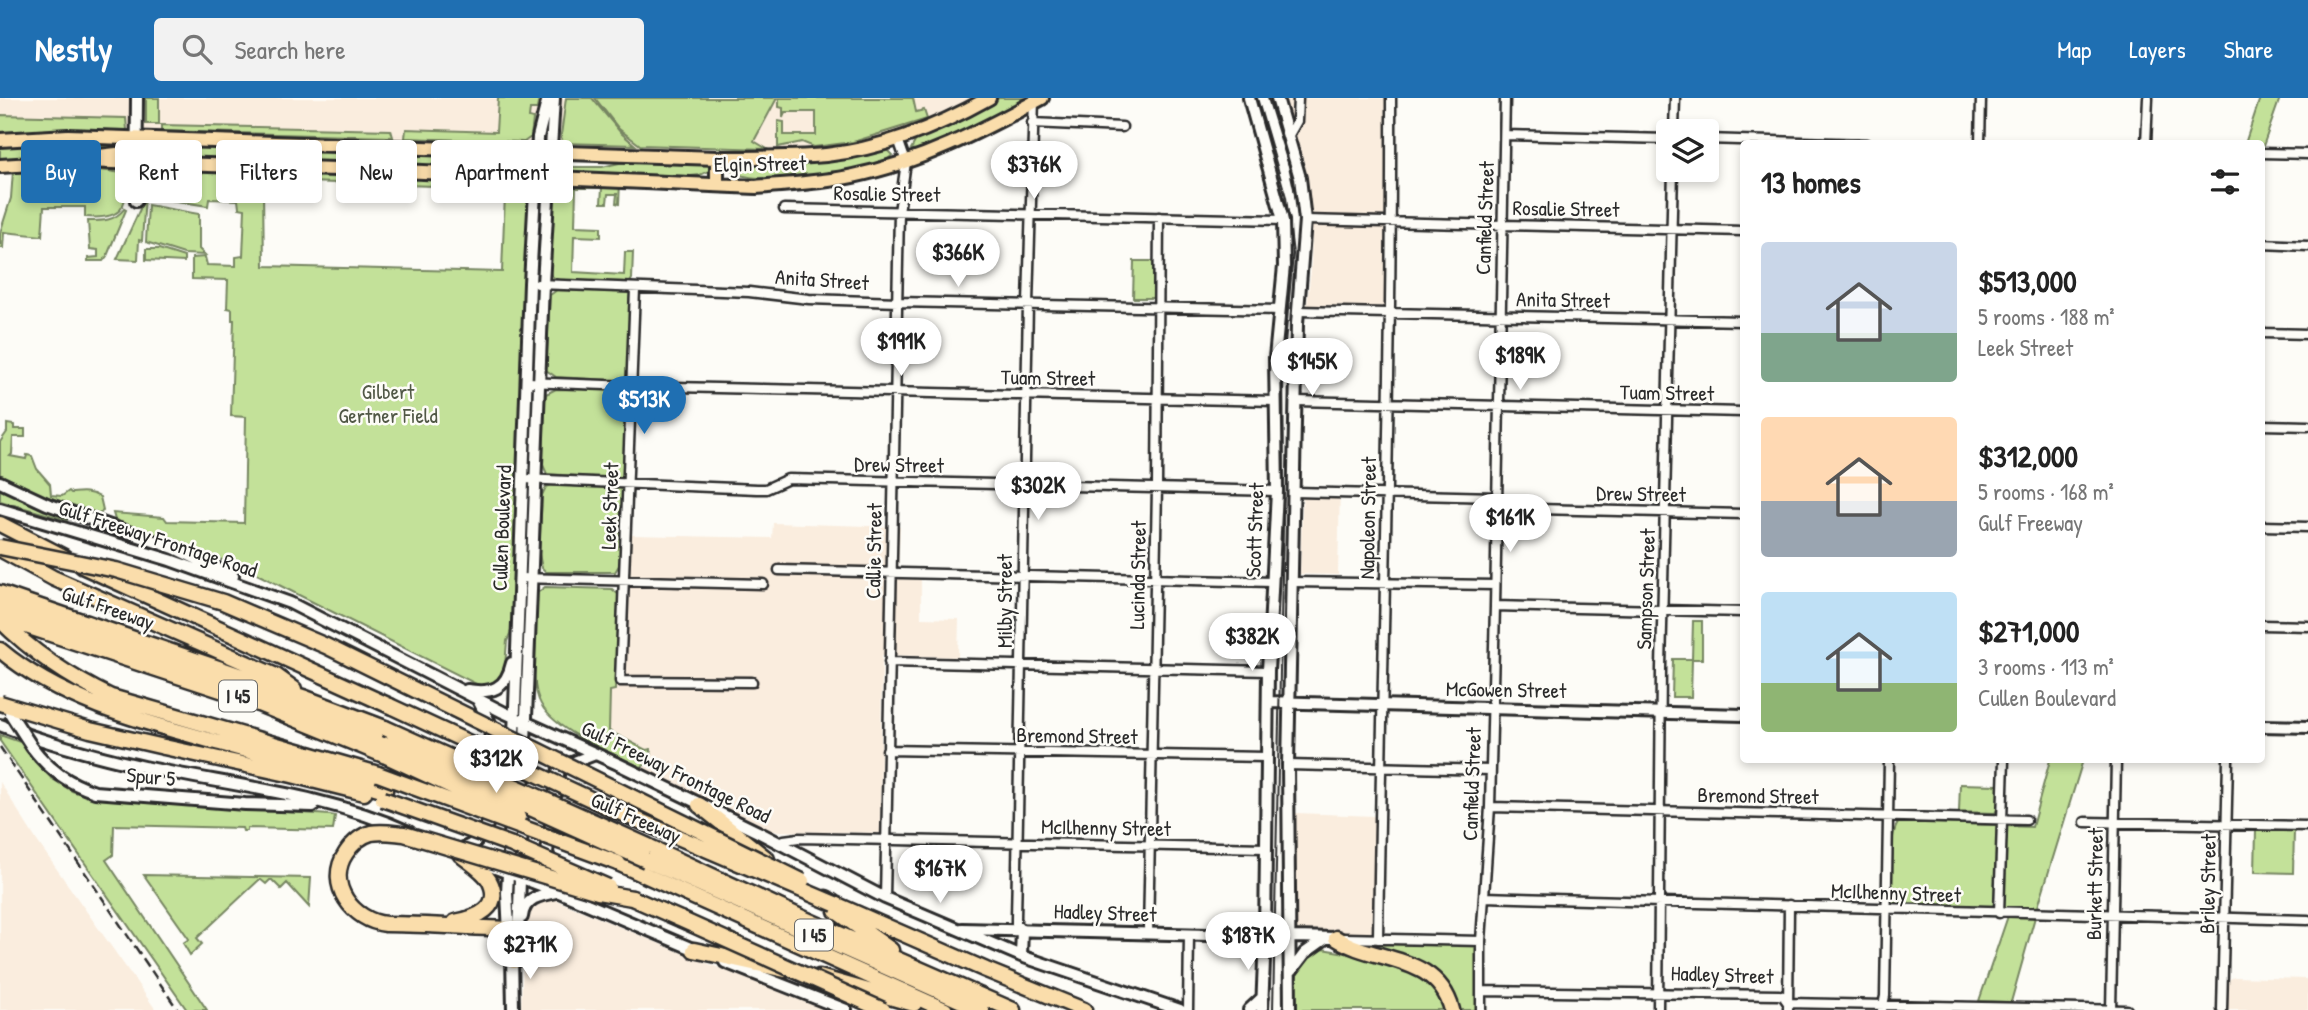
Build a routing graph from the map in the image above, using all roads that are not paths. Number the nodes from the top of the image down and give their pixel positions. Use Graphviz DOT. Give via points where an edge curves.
graph roads {
  1 [pos="137,98"];
  2 [pos="548,98"];
  3 [pos="554,98"];
  4 [pos="989,98"];
  5 [pos="1249,98"];
  6 [pos="1277,98"];
  7 [pos="1298,98"];
  8 [pos="1391,98"];
  9 [pos="1505,98"];
  10 [pos="1675,98"];
  11 [pos="1981,98"];
  12 [pos="2148,98"];
  13 [pos="1037,99"];
  14 [pos="1674,119"];
  15 [pos="1032,123"];
  16 [pos="1122,127"];
  17 [pos="1289,135"];
  18 [pos="1505,135"];
  19 [pos="898,139"];
  20 [pos="1656,139"];
  21 [pos="1719,139"];
  22 [pos="0,140"];
  23 [pos="136,140"];
  24 [pos="539,140"];
  25 [pos="545,140"];
  26 [pos="1740,140"];
  27 [pos="1980,140"];
  28 [pos="2146,140"];
  29 [pos="115,147"];
  30 [pos="573,152"];
  31 [pos="2265,153"];
  32 [pos="2308,154"];
  33 [pos="115,155"];
  34 [pos="717,158"];
  35 [pos="906,162"];
  36 [pos="0,166"];
  37 [pos="573,179"];
  38 [pos="1673,182"];
  39 [pos="718,185"];
  40 [pos="539,203"];
  41 [pos="542,203"];
  42 [pos="784,209"];
  43 [pos="899,212"];
  44 [pos="1030,215"];
  45 [pos="1159,218"];
  46 [pos="1283,220"];
  47 [pos="1305,220"];
  48 [pos="1391,223"];
  49 [pos="1502,225"];
  50 [pos="1672,230"];
  51 [pos="1740,231"];
  52 [pos="2265,244"];
  53 [pos="2308,246"];
  54 [pos="530,283"];
  55 [pos="543,284"];
  56 [pos="635,289"];
  57 [pos="898,302"];
  58 [pos="1028,304"];
  59 [pos="1158,307"];
  60 [pos="1280,310"];
  61 [pos="1298,311"];
  62 [pos="1389,313"];
  63 [pos="1499,316"];
  64 [pos="1670,320"];
  65 [pos="1740,321"];
  66 [pos="2265,333"];
  67 [pos="2308,334"];
  68 [pos="527,382"];
  69 [pos="541,382"];
  70 [pos="631,386"];
  71 [pos="895,393"];
  72 [pos="1027,396"];
  73 [pos="1157,397"];
  74 [pos="1275,401"];
  75 [pos="1296,401"];
  76 [pos="1389,403"];
  77 [pos="1499,406"];
  78 [pos="1668,410"];
  79 [pos="1740,412"];
  80 [pos="2265,425"];
  81 [pos="2308,426"];
  82 [pos="523,479"];
  83 [pos="537,480"];
  84 [pos="0,482"];
  85 [pos="892,482"];
  86 [pos="628,483"];
  87 [pos="1025,485"];
  88 [pos="1157,488"];
  89 [pos="1277,491"];
  90 [pos="1295,492"];
  91 [pos="1386,493"];
  92 [pos="1496,496"];
  93 [pos="1496,508"];
  94 [pos="0,509"];
  95 [pos="1665,512"];
  96 [pos="1740,514"];
  97 [pos="0,524"];
  98 [pos="2265,526"];
  99 [pos="2308,527"];
  100 [pos="0,548"];
  101 [pos="779,570"];
  102 [pos="891,572"];
  103 [pos="1022,575"];
  104 [pos="519,578"];
  105 [pos="1156,578"];
  106 [pos="533,579"];
  107 [pos="625,582"];
  108 [pos="1272,582"];
  109 [pos="1293,582"];
  110 [pos="763,584"];
  111 [pos="1384,584"];
  112 [pos="1495,585"];
  113 [pos="0,593"];
  114 [pos="290,603"];
  115 [pos="0,606"];
  116 [pos="1495,606"];
  117 [pos="1664,611"];
  118 [pos="1740,612"];
  119 [pos="0,619"];
  120 [pos="2265,625"];
  121 [pos="2308,626"];
  122 [pos="91,636"];
  123 [pos="517,636"];
  124 [pos="0,650"];
  125 [pos="889,662"];
  126 [pos="1022,666"];
  127 [pos="1153,668"];
  128 [pos="1268,671"];
  129 [pos="752,682"];
  130 [pos="458,689"];
  131 [pos="303,697"];
  132 [pos="478,700"];
  133 [pos="1268,702"];
  134 [pos="1290,703"];
  135 [pos="3,705"];
  136 [pos="1381,706"];
  137 [pos="1493,709"];
  138 [pos="1661,713"];
  139 [pos="1740,715"];
  140 [pos="514,718"];
  141 [pos="527,723"];
  142 [pos="0,725"];
  143 [pos="2265,726"];
  144 [pos="2308,727"];
  145 [pos="387,750"];
  146 [pos="887,750"];
  147 [pos="1019,752"];
  148 [pos="595,754"];
  149 [pos="1152,755"];
  150 [pos="1266,757"];
  151 [pos="1889,763"];
  152 [pos="2004,763"];
  153 [pos="2116,763"];
  154 [pos="2228,763"];
  155 [pos="1288,765"];
  156 [pos="1380,767"];
  157 [pos="1490,770"];
  158 [pos="384,794"];
  159 [pos="699,805"];
  160 [pos="341,806"];
  161 [pos="1490,807"];
  162 [pos="1659,811"];
  163 [pos="1888,817"];
  164 [pos="2002,820"];
  165 [pos="2026,820"];
  166 [pos="2085,822"];
  167 [pos="2114,822"];
  168 [pos="2227,825"];
  169 [pos="2308,826"];
  170 [pos="886,841"];
  171 [pos="779,844"];
  172 [pos="1018,844"];
  173 [pos="1149,846"];
  174 [pos="1266,848"];
  175 [pos="455,853"];
  176 [pos="647,853"];
  177 [pos="618,863"];
  178 [pos="514,876"];
  179 [pos="559,892"];
  180 [pos="1484,897"];
  181 [pos="632,898"];
  182 [pos="885,898"];
  183 [pos="1658,901"];
  184 [pos="835,904"];
  185 [pos="1789,905"];
  186 [pos="1885,909"];
  187 [pos="1999,913"];
  188 [pos="2112,915"];
  189 [pos="2225,919"];
  190 [pos="2308,920"];
  191 [pos="443,925"];
  192 [pos="956,928"];
  193 [pos="508,929"];
  194 [pos="1022,930"];
  195 [pos="1148,934"];
  196 [pos="1189,935"];
  197 [pos="1265,936"];
  198 [pos="1291,937"];
  199 [pos="1331,938"];
  200 [pos="1378,939"];
  201 [pos="1481,941"];
  202 [pos="694,950"];
  203 [pos="1021,956"];
  204 [pos="516,957"];
  205 [pos="921,970"];
  206 [pos="1292,970"];
  207 [pos="1481,991"];
  208 [pos="1658,992"];
  209 [pos="1263,997"];
  210 [pos="1451,1006"];
  211 [pos="1788,1006"];
  212 [pos="1882,1008"];
  213 [pos="513,1010"];
  214 [pos="846,1010"];
  215 [pos="883,1010"];
  216 [pos="932,1010"];
  217 [pos="945,1010"];
  218 [pos="982,1010"];
  219 [pos="1013,1010"];
  220 [pos="1084,1010"];
  221 [pos="1180,1010"];
  222 [pos="1188,1010"];
  223 [pos="1248,1010"];
  224 [pos="1262,1010"];
  225 [pos="1290,1010"];
  226 [pos="1481,1010"];
  227 [pos="1658,1010"];
  228 [pos="2111,1010"];
  229 [pos="2127,1010"];
  230 [pos="2222,1010"];
  1 -- 23 [label="main road"];
  2 -- 24 [label="main road, Cullen Boulevard"];
  3 -- 25 [label="main road, Cullen Boulevard"];
  4 -- 19 [label="main road, Elgin Street"];
  5 -- 46 [label="main road, Scott Street"];
  6 -- 17 [label="main road, Scott Street"];
  7 -- 17 [label="street" via="1297,121"];
  8 -- 48 [label="street, Napoleon Street"];
  9 -- 18 [label="street, Canfield Street"];
  10 -- 14 [label="street"];
  11 -- 27 [label="street"];
  12 -- 28 [label="street"];
  13 -- 15 [label="street, Milby Street"];
  13 -- 35 [label="main road, Elgin Street" via="946,147"];
  15 -- 16 [label="street"];
  15 -- 44 [label="street, Milby Street"];
  17 -- 47 [label="main road, Scott Street"];
  18 -- 20 [label="street"];
  18 -- 49 [label="street, Canfield Street"];
  19 -- 34 [label="main road, Elgin Street" via="829,155"];
  19 -- 35 [label="street"];
  21 -- 26 [label="street"];
  22 -- 29 [label="main road, Elgin Street" via="68,136"];
  30 -- 34 [label="main road, Elgin Street"];
  31 -- 32 [label="street"];
  33 -- 36 [label="main road, Elgin Street"];
  34 -- 39 [label="main road"];
  35 -- 39 [label="main road, Elgin Street" via="814,183"];
  35 -- 43 [label="street, Callie Street"];
  37 -- 39 [label="main road, Elgin Street"];
  38 -- 50 [label="street, Sampson Street"];
  40 -- 54 [label="main road, Cullen Boulevard"];
  41 -- 55 [label="main road, Cullen Boulevard"];
  42 -- 43 [label="street, Rosalie Street"];
  43 -- 44 [label="street, Rosalie Street"];
  43 -- 57 [label="street, Callie Street"];
  44 -- 45 [label="street, Rosalie Street"];
  44 -- 58 [label="street, Milby Street"];
  45 -- 46 [label="street, Rosalie Street"];
  45 -- 59 [label="street, Lucinda Street"];
  46 -- 60 [label="main road, Scott Street"];
  47 -- 48 [label="street, Rosalie Street"];
  47 -- 61 [label="main road, Scott Street"];
  48 -- 49 [label="street, Rosalie Street"];
  48 -- 62 [label="street, Napoleon Street"];
  49 -- 50 [label="street, Rosalie Street"];
  49 -- 63 [label="street, Canfield Street"];
  50 -- 51 [label="street, Rosalie Street"];
  50 -- 64 [label="street, Sampson Street"];
  52 -- 53 [label="street"];
  54 -- 55 [label="street, Anita Street"];
  54 -- 68 [label="main road, Cullen Boulevard"];
  55 -- 56 [label="street, Anita Street"];
  55 -- 69 [label="main road, Cullen Boulevard"];
  56 -- 57 [label="street, Anita Street"];
  56 -- 70 [label="street, Leek Street"];
  57 -- 58 [label="street, Anita Street"];
  57 -- 71 [label="street, Callie Street"];
  58 -- 59 [label="street, Anita Street"];
  58 -- 72 [label="street, Milby Street"];
  59 -- 60 [label="street, Anita Street"];
  59 -- 73 [label="street, Lucinda Street"];
  60 -- 74 [label="main road, Scott Street"];
  61 -- 62 [label="street, Anita Street"];
  61 -- 75 [label="main road, Scott Street"];
  62 -- 63 [label="street, Anita Street"];
  62 -- 76 [label="street, Napoleon Street"];
  63 -- 64 [label="street, Anita Street"];
  63 -- 77 [label="street, Canfield Street"];
  64 -- 65 [label="street, Anita Street"];
  64 -- 78 [label="street, Sampson Street"];
  66 -- 67 [label="street"];
  68 -- 69 [label="street, Tuam Street"];
  68 -- 82 [label="main road, Cullen Boulevard"];
  69 -- 70 [label="street, Tuam Street"];
  69 -- 83 [label="main road, Cullen Boulevard"];
  70 -- 71 [label="street, Tuam Street"];
  70 -- 86 [label="street, Leek Street"];
  71 -- 72 [label="street, Tuam Street"];
  71 -- 85 [label="street, Callie Street"];
  72 -- 73 [label="street, Tuam Street"];
  72 -- 87 [label="street, Milby Street"];
  73 -- 74 [label="street, Tuam Street"];
  73 -- 88 [label="street, Lucinda Street"];
  74 -- 89 [label="main road, Scott Street"];
  75 -- 76 [label="street, Tuam Street"];
  75 -- 90 [label="main road, Scott Street"];
  76 -- 77 [label="street, Tuam Street"];
  76 -- 91 [label="street, Napoleon Street"];
  77 -- 78 [label="street, Tuam Street"];
  77 -- 92 [label="street, Canfield Street"];
  78 -- 79 [label="street, Tuam Street"];
  78 -- 95 [label="street, Sampson Street"];
  80 -- 81 [label="street"];
  82 -- 83 [label="street, Drew Street"];
  82 -- 104 [label="main road, Cullen Boulevard"];
  83 -- 86 [label="street, Drew Street"];
  83 -- 106 [label="main road, Cullen Boulevard"];
  84 -- 114 [label="main road" via="47,504 174,548"];
  85 -- 86 [label="street, Drew Street" via="788,480 766,489"];
  85 -- 87 [label="street, Drew Street"];
  85 -- 102 [label="street, Callie Street"];
  86 -- 107 [label="street, Leek Street"];
  87 -- 88 [label="street, Drew Street"];
  87 -- 103 [label="street, Milby Street"];
  88 -- 89 [label="street, Drew Street"];
  88 -- 105 [label="street, Lucinda Street"];
  89 -- 108 [label="main road, Scott Street"];
  90 -- 91 [label="street"];
  90 -- 109 [label="main road, Scott Street"];
  91 -- 92 [label="street"];
  91 -- 111 [label="street, Napoleon Street"];
  92 -- 93 [label="street, Canfield Street"];
  93 -- 95 [label="street, Drew Street"];
  93 -- 112 [label="street, Canfield Street"];
  94 -- 114 [label="main road, Gulf Freeway Frontage Road" via="170,560"];
  95 -- 96 [label="street, Drew Street"];
  95 -- 117 [label="street, Sampson Street"];
  97 -- 184 [label="highway, bridge" via="612,810"];
  98 -- 99 [label="street"];
  100 -- 131 [label="highway" via="53,578 276,676"];
  100 -- 184 [label="highway, bridge" via="116,570 223,602 326,646 790,875"];
  101 -- 102 [label="street"];
  102 -- 103 [label="street"];
  102 -- 125 [label="street, Callie Street"];
  103 -- 105 [label="street"];
  103 -- 126 [label="street, Milby Street"];
  104 -- 106 [label="street"];
  104 -- 123 [label="main road, Cullen Boulevard"];
  105 -- 108 [label="street"];
  105 -- 127 [label="street, Lucinda Street"];
  106 -- 107 [label="street"];
  106 -- 141 [label="main road, Cullen Boulevard"];
  107 -- 110 [label="street"];
  107 -- 129 [label="street, Leek Street" via="620,681"];
  108 -- 128 [label="main road, Scott Street"];
  109 -- 111 [label="street"];
  109 -- 134 [label="main road, Scott Street"];
  111 -- 112 [label="street"];
  111 -- 136 [label="street, Napoleon Street"];
  112 -- 116 [label="street, Canfield Street"];
  113 -- 122 [label="highway, Gulf Freeway / I 45"];
  114 -- 130 [label="main road, Gulf Freeway Frontage Road"];
  115 -- 122 [label="highway, Gulf Freeway / I 45"];
  116 -- 117 [label="street"];
  116 -- 137 [label="street, Canfield Street"];
  117 -- 118 [label="street"];
  117 -- 138 [label="street, Sampson Street"];
  119 -- 122 [label="highway, Gulf Freeway / I 45"];
  119 -- 177 [label="highway, bridge" via="38,654 76,680 111,696 378,774"];
  120 -- 121 [label="street"];
  122 -- 131 [label="highway, Gulf Freeway / I 45"];
  122 -- 145 [label="highway, Gulf Freeway / I 45" via="307,710"];
  123 -- 130 [label="main road" via="509,675 502,684 487,692"];
  123 -- 140 [label="main road, Cullen Boulevard"];
  124 -- 158 [label="highway" via="22,669 100,708"];
  125 -- 126 [label="street"];
  125 -- 146 [label="street, Callie Street"];
  126 -- 127 [label="street"];
  126 -- 147 [label="street, Milby Street"];
  127 -- 128 [label="street"];
  127 -- 149 [label="street, Lucinda Street"];
  128 -- 133 [label="main road, Scott Street"];
  130 -- 132 [label="main road, Gulf Freeway Frontage Road"];
  131 -- 176 [label="highway, Gulf Freeway / I 45, bridge" via="385,728"];
  132 -- 140 [label="main road, Gulf Freeway Frontage Road"];
  132 -- 175 [label="main road" via="490,723 494,804 487,829 477,842"];
  133 -- 134 [label="main road, McGowen Street"];
  133 -- 150 [label="main road, Scott Street"];
  134 -- 136 [label="main road, McGowen Street"];
  134 -- 155 [label="main road, Scott Street"];
  135 -- 158 [label="highway, bridge" via="90,730"];
  135 -- 160 [label="main road, Spur 5, bridge" via="43,762 74,785 95,792"];
  136 -- 137 [label="main road, McGowen Street"];
  136 -- 156 [label="street, Napoleon Street"];
  137 -- 138 [label="main road, McGowen Street"];
  137 -- 157 [label="street, Canfield Street"];
  138 -- 139 [label="main road, McGowen Street"];
  138 -- 162 [label="street, Sampson Street"];
  140 -- 141 [label="main road, Gulf Freeway Frontage Road"];
  140 -- 178 [label="main road, Cullen Boulevard"];
  141 -- 148 [label="main road, Gulf Freeway Frontage Road"];
  141 -- 178 [label="main road, Cullen Boulevard"];
  142 -- 160 [label="main road" via="52,744 144,767"];
  143 -- 144 [label="main road"];
  145 -- 176 [label="highway, Gulf Freeway, bridge"];
  145 -- 177 [label="highway, Gulf Freeway / I 45, bridge"];
  146 -- 147 [label="street, Bremond Street"];
  146 -- 170 [label="street, Callie Street"];
  147 -- 149 [label="street, Bremond Street"];
  147 -- 172 [label="street, Milby Street"];
  148 -- 159 [label="main road, Gulf Freeway Frontage Road"];
  148 -- 179 [label="main road" via="559,768 547,852"];
  149 -- 150 [label="street, Bremond Street"];
  149 -- 173 [label="street, Lucinda Street"];
  150 -- 174 [label="main road, Scott Street"];
  151 -- 163 [label="street"];
  152 -- 164 [label="street"];
  153 -- 167 [label="street, Burkett Street"];
  154 -- 168 [label="street, Briley Street"];
  155 -- 156 [label="street"];
  155 -- 198 [label="main road, Scott Street"];
  156 -- 157 [label="street"];
  156 -- 200 [label="street, Napoleon Street"];
  157 -- 161 [label="street, Canfield Street"];
  158 -- 181 [label="highway, bridge"];
  159 -- 171 [label="main road, Gulf Freeway Frontage Road"];
  159 -- 205 [label="highway" via="828,906"];
  160 -- 175 [label="main road"];
  161 -- 162 [label="street, Bremond Street"];
  161 -- 180 [label="street, Canfield Street"];
  162 -- 163 [label="street, Bremond Street"];
  162 -- 183 [label="street, Sampson Street"];
  163 -- 164 [label="street, Bremond Street"];
  163 -- 186 [label="street"];
  164 -- 165 [label="street, Bremond Street"];
  164 -- 187 [label="street"];
  166 -- 167 [label="street"];
  167 -- 168 [label="street"];
  167 -- 188 [label="street, Burkett Street"];
  168 -- 169 [label="street"];
  168 -- 189 [label="street, Briley Street"];
  170 -- 171 [label="street, McIlhenny Street" via="799,838"];
  170 -- 172 [label="street, McIlhenny Street"];
  170 -- 182 [label="street, Callie Street"];
  171 -- 182 [label="main road, Gulf Freeway Frontage Road"];
  172 -- 173 [label="street, McIlhenny Street"];
  172 -- 194 [label="street, Milby Street" via="1016,924"];
  173 -- 174 [label="street, McIlhenny Street"];
  173 -- 195 [label="street, Lucinda Street"];
  174 -- 197 [label="main road, Scott Street"];
  175 -- 178 [label="main road"];
  175 -- 191 [label="highway" via="489,879 492,898 477,918"];
  176 -- 205 [label="highway, Gulf Freeway / I 45"];
  176 -- 218 [label="highway, Gulf Freeway / I 45"];
  177 -- 217 [label="highway, Gulf Freeway / I 45"];
  178 -- 179 [label="main road"];
  178 -- 193 [label="main road, Cullen Boulevard"];
  178 -- 204 [label="main road, Cullen Boulevard"];
  179 -- 202 [label="main road"];
  179 -- 204 [label="main road" via="533,898 523,910"];
  180 -- 183 [label="street, McIlhenny Street"];
  180 -- 201 [label="street, Canfield Street"];
  181 -- 191 [label="highway, bridge" via="404,834 372,833 351,845 337,873 350,906 364,918 386,925"];
  181 -- 215 [label="highway, bridge"];
  182 -- 192 [label="main road, Gulf Freeway Frontage Road"];
  183 -- 185 [label="street, McIlhenny Street"];
  183 -- 208 [label="street, Sampson Street"];
  184 -- 220 [label="highway"];
  185 -- 186 [label="street, McIlhenny Street"];
  185 -- 211 [label="street"];
  186 -- 187 [label="street, McIlhenny Street"];
  186 -- 212 [label="street"];
  187 -- 188 [label="street, McIlhenny Street"];
  188 -- 189 [label="street, McIlhenny Street"];
  188 -- 228 [label="street, Burkett Street"];
  189 -- 190 [label="street, McIlhenny Street"];
  189 -- 230 [label="street, Briley Street"];
  191 -- 193 [label="highway"];
  192 -- 194 [label="main road, Hadley Street"];
  192 -- 203 [label="main road, Gulf Freeway Frontage Road"];
  193 -- 204 [label="highway" via="513,929"];
  194 -- 195 [label="main road, Hadley Street"];
  194 -- 203 [label="main road"];
  195 -- 196 [label="main road, Hadley Street"];
  196 -- 197 [label="main road, Hadley Street"];
  196 -- 222 [label="street"];
  197 -- 198 [label="main road, Hadley Street"];
  197 -- 209 [label="main road, Scott Street"];
  198 -- 199 [label="main road, Hadley Street"];
  198 -- 206 [label="main road, Scott Street"];
  199 -- 200 [label="street, Hadley Street"];
  199 -- 206 [label="main road" via="1303,954"];
  199 -- 210 [label="highway" via="1424,972"];
  200 -- 201 [label="street, Hadley Street"];
  201 -- 207 [label="street, Canfield Street"];
  202 -- 214 [label="main road"];
  202 -- 216 [label="highway" via="845,983"];
  203 -- 221 [label="main road, Gulf Freeway Frontage Road"];
  204 -- 213 [label="main road, Cullen Boulevard"];
  205 -- 219 [label="highway, Gulf Freeway / I 45"];
  206 -- 225 [label="main road, Scott Street"];
  207 -- 208 [label="street, Hadley Street"];
  207 -- 226 [label="street, Canfield Street"];
  208 -- 211 [label="street, Hadley Street" via="1781,995"];
  208 -- 227 [label="street, Sampson Street"];
  209 -- 223 [label="main road"];
  209 -- 224 [label="main road, Scott Street"];
  211 -- 212 [label="street, Hadley Street"];
  212 -- 228 [label="street, Hadley Street"];
  228 -- 229 [label="street, Hadley Street"];
}
